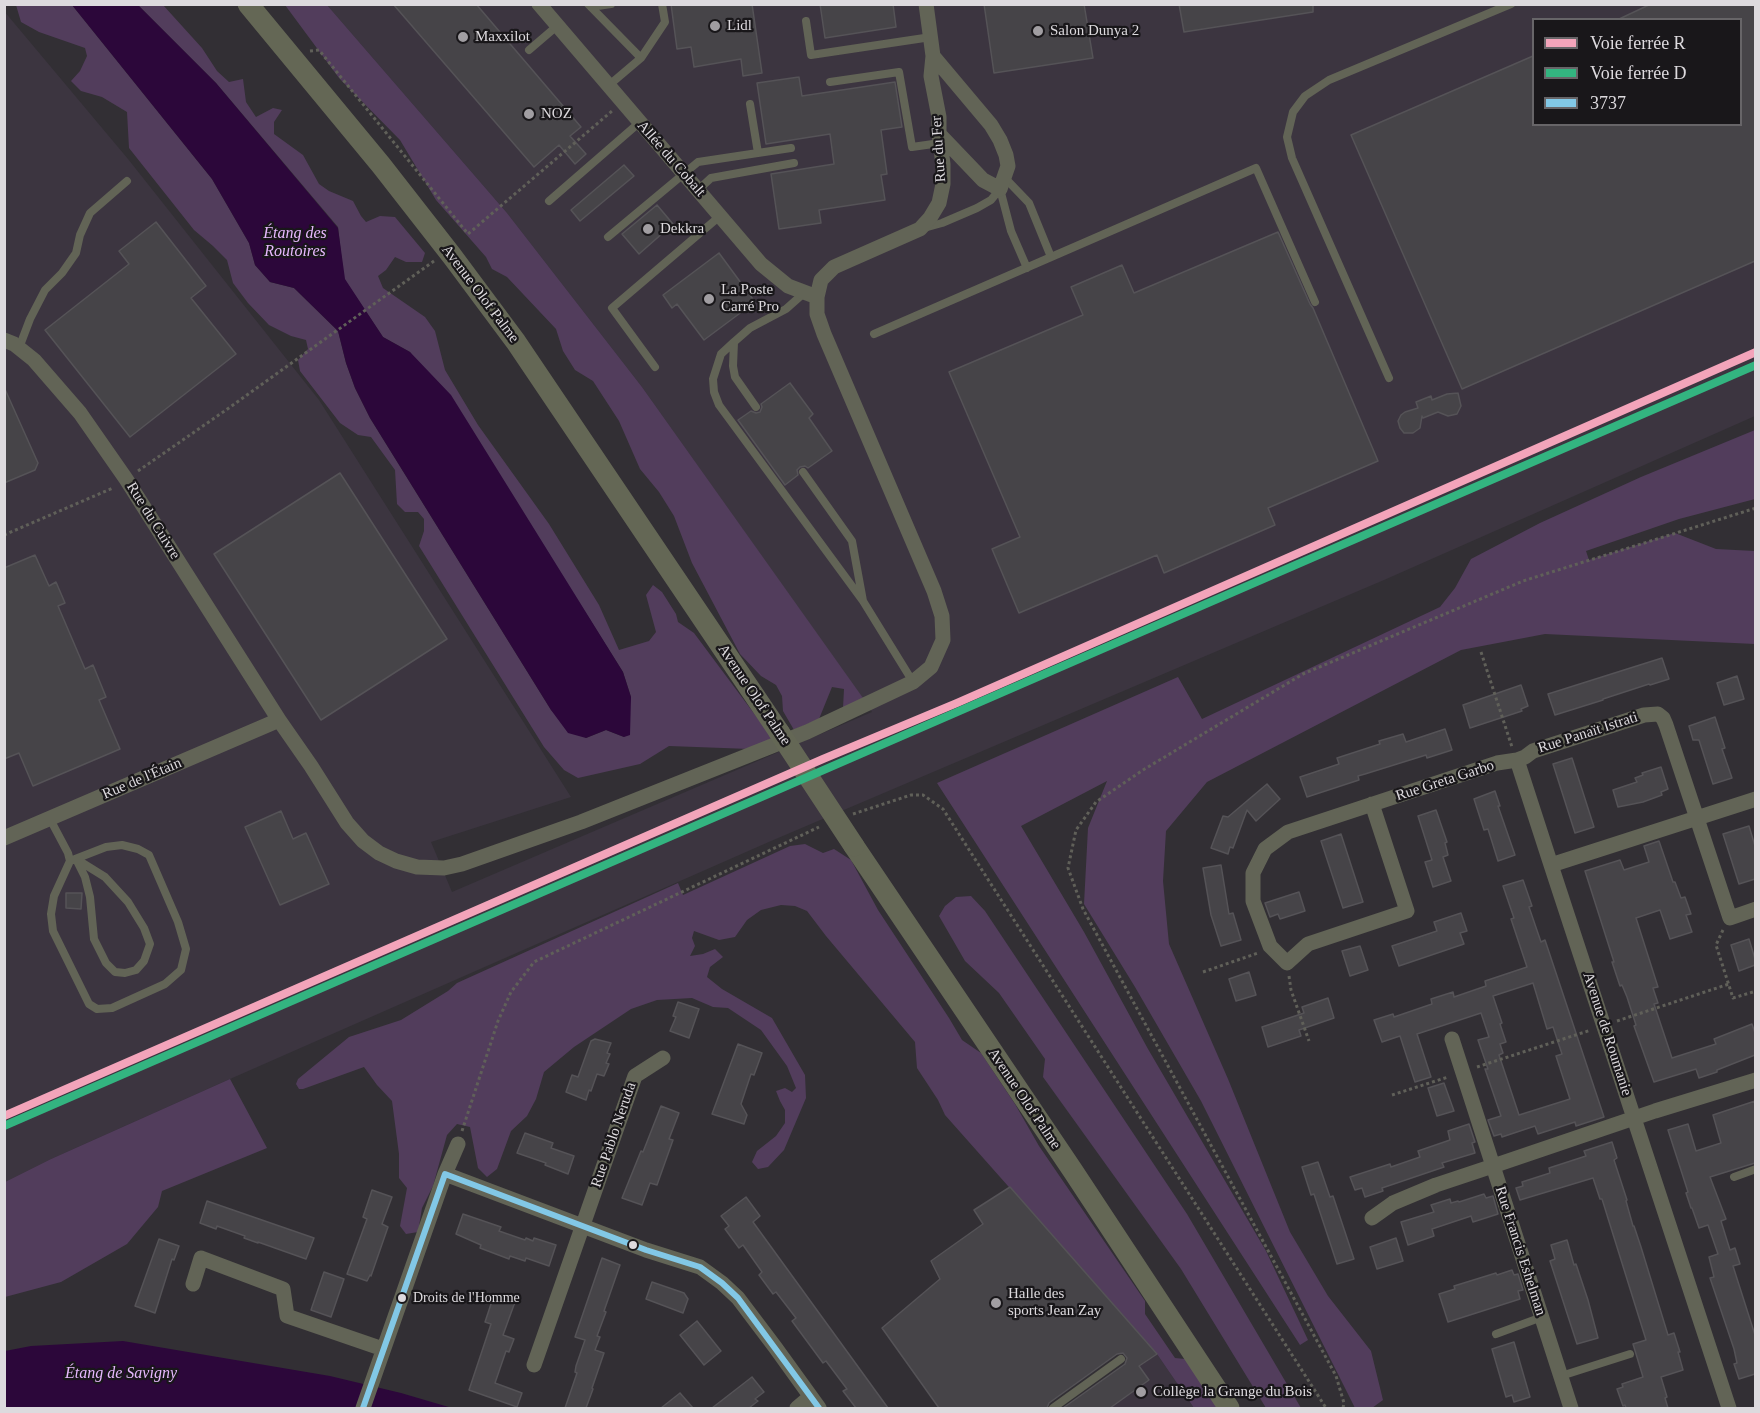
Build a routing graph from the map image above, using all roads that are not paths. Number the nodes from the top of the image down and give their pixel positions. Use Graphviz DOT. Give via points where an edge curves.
graph roads {
  1 [pos="248,4"];
  2 [pos="539,4"];
  3 [pos="611,4"];
  4 [pos="662,4"];
  5 [pos="926,4"];
  6 [pos="1511,4"];
  7 [pos="590,6"];
  8 [pos="806,21"];
  9 [pos="557,26"];
  10 [pos="931,37"];
  11 [pos="529,50"];
  12 [pos="933,56"];
  13 [pos="641,58"];
  14 [pos="830,82"];
  15 [pos="608,86"];
  16 [pos="750,104"];
  17 [pos="639,122"];
  18 [pos="939,138"];
  19 [pos="792,148"];
  20 [pos="758,153"];
  21 [pos="794,163"];
  22 [pos="684,174"];
  23 [pos="127,181"];
  24 [pos="1002,183"];
  25 [pos="698,190"];
  26 [pos="549,201"];
  27 [pos="720,216"];
  28 [pos="920,229"];
  29 [pos="608,237"];
  30 [pos="1051,257"];
  31 [pos="1027,268"];
  32 [pos="811,295"];
  33 [pos="1316,302"];
  34 [pos="874,334"];
  35 [pos="4,340"];
  36 [pos="735,342"];
  37 [pos="19,348"];
  38 [pos="655,367"];
  39 [pos="1389,378"];
  40 [pos="756,407"];
  41 [pos="803,472"];
  42 [pos="863,601"];
  43 [pos="913,682"];
  44 [pos="279,720"];
  45 [pos="1517,760"];
  46 [pos="1755,799"];
  47 [pos="1372,804"];
  48 [pos="1696,818"];
  49 [pos="50,819"];
  50 [pos="4,838"];
  51 [pos="73,860"];
  52 [pos="1551,865"];
  53 [pos="1755,909"];
  54 [pos="1452,1039"];
  55 [pos="663,1058"];
  56 [pos="1755,1080"];
  57 [pos="1635,1118"];
  58 [pos="458,1144"];
  59 [pos="1494,1166"];
  60 [pos="1755,1169"];
  61 [pos="445,1174"];
  62 [pos="1734,1177"];
  63 [pos="1372,1218"];
  64 [pos="583,1226"];
  65 [pos="193,1284"];
  66 [pos="1542,1317"];
  67 [pos="1496,1334"];
  68 [pos="383,1349"];
  69 [pos="1630,1354"];
  70 [pos="1121,1359"];
  71 [pos="534,1365"];
  72 [pos="1561,1376"];
  73 [pos="814,1403"];
  74 [pos="363,1408"];
  75 [pos="797,1408"];
  76 [pos="1053,1408"];
  77 [pos="1229,1408"];
  78 [pos="1571,1408"];
  79 [pos="1729,1408"];
  1 -- 77 [label="main road, Avenue Olof Palme, bridge" via="381,165 516,342"];
  2 -- 9 [label="street, Allée du Cobalt"];
  3 -- 7 [label="lane"];
  4 -- 13 [label="lane" via="665,22"];
  5 -- 10 [label="street, Rue du Fer"];
  6 -- 39 [label="lane" via="1329,80 1305,96 1293,112 1287,137 1292,158"];
  7 -- 13 [label="lane"];
  8 -- 10 [label="lane" via="811,55"];
  9 -- 11 [label="lane"];
  9 -- 15 [label="street, Allée du Cobalt"];
  10 -- 12 [label="street, Rue du Fer"];
  12 -- 18 [label="street, Rue du Fer" via="931,76"];
  12 -- 24 [label="street" via="996,133 1008,166"];
  13 -- 15 [label="lane"];
  14 -- 18 [label="lane" via="899,72 912,147"];
  15 -- 17 [label="street, Allée du Cobalt"];
  16 -- 20 [label="lane"];
  17 -- 22 [label="street, Allée du Cobalt"];
  17 -- 26 [label="lane"];
  18 -- 24 [label="street" via="983,180"];
  18 -- 28 [label="street, Rue du Fer" via="943,184 939,203"];
  19 -- 20 [label="lane"];
  20 -- 22 [label="lane" via="698,162"];
  21 -- 25 [label="lane" via="711,178"];
  22 -- 25 [label="street, Allée du Cobalt"];
  22 -- 29 [label="lane"];
  23 -- 37 [label="lane" via="90,213 76,254 45,290"];
  24 -- 28 [label="lane" via="991,200 977,208"];
  24 -- 30 [label="lane" via="1029,203"];
  24 -- 31 [label="lane" via="1011,231"];
  25 -- 27 [label="street, Allée du Cobalt"];
  27 -- 32 [label="street, Allée du Cobalt" via="761,264 788,286"];
  27 -- 38 [label="lane" via="612,308"];
  28 -- 32 [label="street, Rue du Fer" via="834,267"];
  30 -- 31 [label="lane"];
  30 -- 33 [label="lane" via="1256,168"];
  31 -- 34 [label="lane"];
  32 -- 36 [label="lane" via="750,328"];
  32 -- 43 [label="street" via="942,616 943,640 931,667"];
  35 -- 37 [label="street, Rue du Cuivre"];
  36 -- 40 [label="lane" via="735,377"];
  36 -- 42 [label="lane" via="721,354 713,379 719,405"];
  37 -- 44 [label="street, Rue du Cuivre" via="80,413"];
  41 -- 42 [label="lane" via="852,541"];
  42 -- 43 [label="lane"];
  43 -- 44 [label="street, Rue du Cuivre" via="807,732 581,822 444,868 396,861 363,841"];
  44 -- 49 [label="street, Rue de l'Étain"];
  45 -- 47 [label="street, Rue Greta Garbo"];
  45 -- 48 [label="street, Rue Panaït Istrati" via="1533,751 1644,715 1658,714 1666,725"];
  45 -- 52 [label="street"];
  46 -- 48 [label="street"];
  47 -- 47 [label="street, Rue Greta Garbo" via="1407,911 1308,944 1287,963 1270,946 1253,901 1253,873 1265,849 1288,832"];
  48 -- 52 [label="street"];
  48 -- 53 [label="street" via="1730,918"];
  49 -- 50 [label="street, Rue de l'Étain"];
  49 -- 51 [label="lane"];
  51 -- 51 [label="lane" via="86,877 94,939 106,963 115,972 136,970 144,962 150,944 144,928 128,902 105,877"];
  51 -- 51 [label="lane" via="54,896 51,914 53,931 89,1004 97,1009 111,1008 165,984 181,970 186,949 149,855 122,845"];
  52 -- 57 [label="street, Avenue de Roumanie"];
  54 -- 59 [label="street"];
  55 -- 64 [label="street, Rue Pablo Neruda" via="635,1076"];
  56 -- 57 [label="street, Rue Francis Eshelman"];
  57 -- 59 [label="street, Rue Francis Eshelman"];
  57 -- 79 [label="street, Avenue de Roumanie"];
  58 -- 61 [label="street"];
  59 -- 63 [label="street" via="1393,1203"];
  59 -- 66 [label="street, Rue Francis Eshelman"];
  60 -- 62 [label="lane"];
  61 -- 64 [label="street"];
  61 -- 68 [label="street"];
  64 -- 71 [label="street, Rue Pablo Neruda"];
  64 -- 73 [label="street" via="700,1267 722,1283 744,1306"];
  65 -- 68 [label="street" via="201,1258 283,1289 287,1316"];
  66 -- 67 [label="lane"];
  66 -- 72 [label="street, Rue Francis Eshelman"];
  68 -- 74 [label="street"];
  69 -- 72 [label="lane"];
  70 -- 76 [label="lane"];
  72 -- 78 [label="street, Rue Francis Eshelman"];
  73 -- 75 [label="street"];
}
